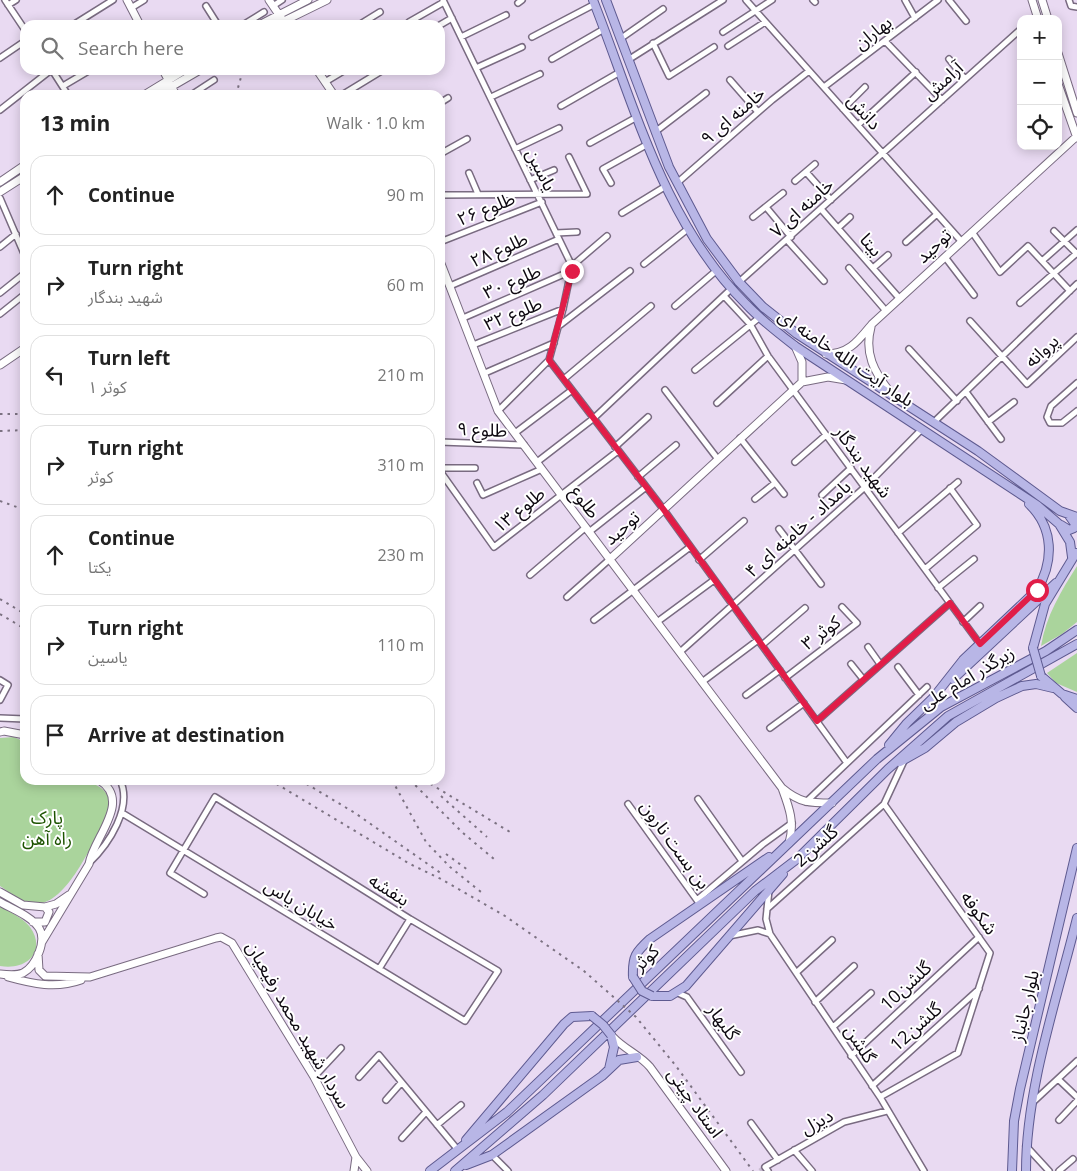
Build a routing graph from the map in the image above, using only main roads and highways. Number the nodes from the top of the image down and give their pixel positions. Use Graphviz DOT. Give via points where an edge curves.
graph roads {
  1 [pos="606,0"];
  2 [pos="594,2"];
  3 [pos="611,13"];
  4 [pos="600,18"];
  5 [pos="1014,488"];
  6 [pos="1068,514"];
  7 [pos="1077,517"];
  8 [pos="1059,524"];
  9 [pos="1075,554"];
  10 [pos="1056,583"];
  11 [pos="1018,618"];
  12 [pos="1004,621"];
  13 [pos="1077,630"];
  14 [pos="1077,644"];
  15 [pos="1053,688"];
  16 [pos="937,693"];
  17 [pos="1062,694"];
  18 [pos="1077,699"];
  19 [pos="1077,708"];
  20 [pos="877,759"];
  21 [pos="888,769"];
  22 [pos="787,845"];
  23 [pos="1077,848"];
  24 [pos="796,859"];
  25 [pos="1077,918"];
  26 [pos="637,1057"];
  27 [pos="609,1069"];
  28 [pos="458,1150"];
  29 [pos="458,1169"];
  30 [pos="430,1171"];
  31 [pos="1012,1171"];
  32 [pos="1026,1171"];
  1 -- 3 [label="main road, بلوار آیت الله خامنه ای"];
  2 -- 4 [label="main road, بلوار آیت الله خامنه ای"];
  3 -- 4 [label="main road"];
  3 -- 6 [label="main road, بلوار آیت الله خامنه ای" via="677,183 707,239 739,282 781,322 826,354 934,422"];
  4 -- 5 [label="main road, بلوار آیت الله خامنه ای" via="666,186 689,228 732,288 795,346"];
  5 -- 8 [label="main road, بلوار آیت الله خامنه ای"];
  5 -- 12 [label="main road" via="1034,509 1046,530 1050,561 1037,590"];
  6 -- 7 [label="main road, بلوار آیت الله خامنه ای"];
  6 -- 8 [label="main road" via="1074,528 1066,530"];
  8 -- 9 [label="main road, بلوار آیت الله خامنه ای"];
  9 -- 10 [label="main road"];
  10 -- 11 [label="main road"];
  10 -- 15 [label="main road, bridge" via="1039,619 1033,648 1041,676"];
  11 -- 12 [label="main road"];
  11 -- 16 [label="main road"];
  12 -- 16 [label="main road" via="963,660"];
  13 -- 20 [label="main road, زیرگذر امام علی" via="1046,652 941,707"];
  14 -- 21 [label="main road, زیرگذر امام علی" via="948,716"];
  15 -- 17 [label="main road"];
  15 -- 21 [label="main road" via="1036,684 1022,686 996,698 956,722 925,748"];
  16 -- 20 [label="main road"];
  17 -- 18 [label="main road"];
  17 -- 19 [label="main road"];
  20 -- 22 [label="main road, کوثر"];
  21 -- 24 [label="main road, کوثر"];
  22 -- 24 [label="main road, bridge" via="698,901 650,938 632,962 633,977 642,991 661,998 678,993"];
  22 -- 28 [label="main road, کوثر" via="507,1112"];
  23 -- 31 [label="main road, بلوار جانباز" via="1020,1089 1014,1121"];
  24 -- 29 [label="main road, کوثر" via="755,891 543,1095"];
  25 -- 32 [label="main road, بلوار جانباز" via="1032,1104"];
  26 -- 27 [label="main road" via="620,1060"];
  27 -- 28 [label="main road, bridge" via="613,1055 612,1036 592,1016 572,1017"];
  27 -- 29 [label="main road" via="492,1155"];
  28 -- 30 [label="main road, کوثر"];
}
